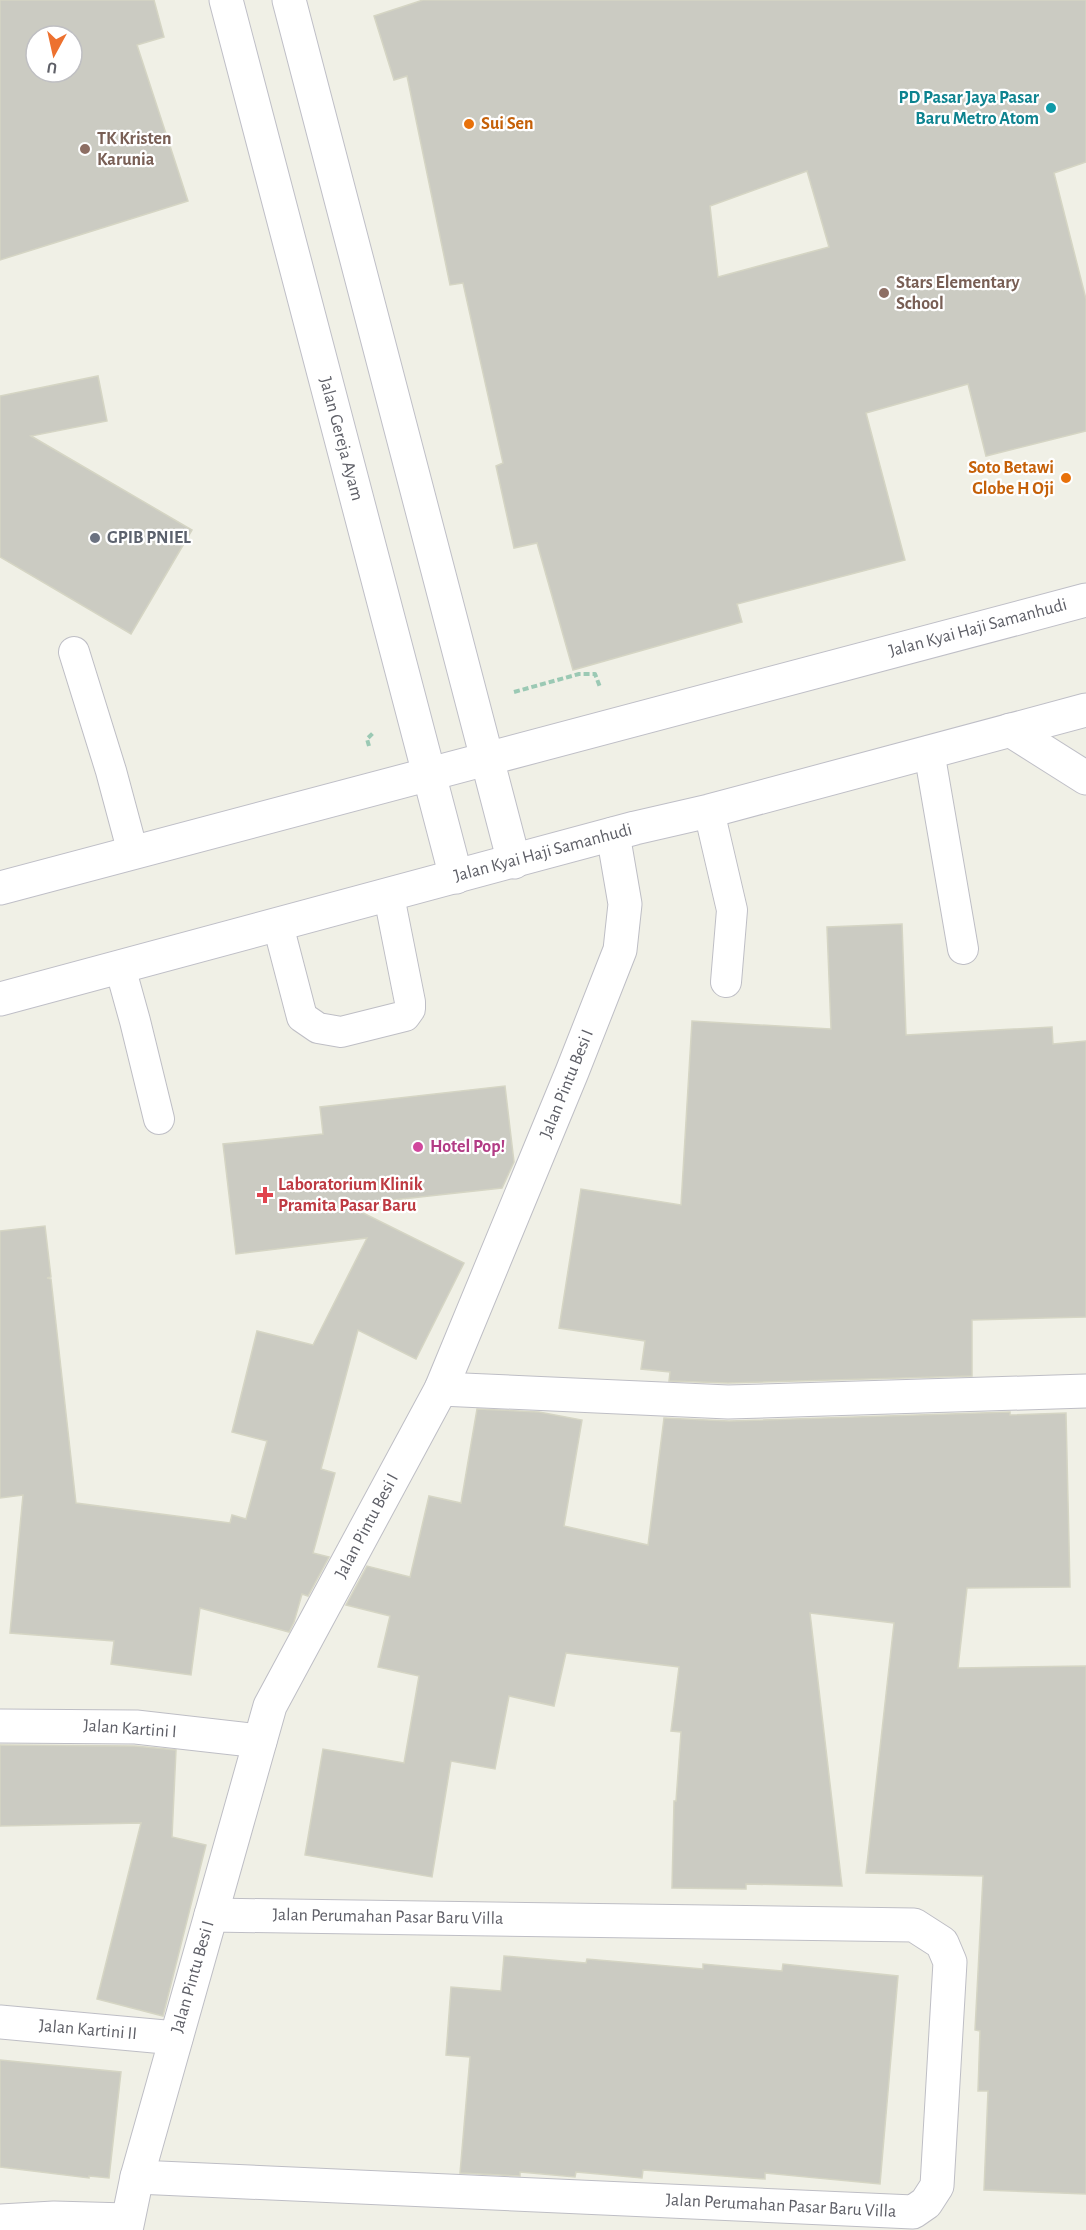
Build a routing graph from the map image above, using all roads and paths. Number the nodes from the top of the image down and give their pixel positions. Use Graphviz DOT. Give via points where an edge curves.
graph roads {
  1 [pos="226,0"];
  2 [pos="289,0"];
  3 [pos="1086,600"];
  4 [pos="74,652"];
  5 [pos="473,704"];
  6 [pos="1086,710"];
  7 [pos="612,725"];
  8 [pos="1010,730"];
  9 [pos="929,752"];
  10 [pos="487,759"];
  11 [pos="429,774"];
  12 [pos="1086,778"];
  13 [pos="709,811"];
  14 [pos="613,834"];
  15 [pos="132,853"];
  16 [pos="514,862"];
  17 [pos="456,877"];
  18 [pos="0,888"];
  19 [pos="389,896"];
  20 [pos="279,925"];
  21 [pos="963,949"];
  22 [pos="120,967"];
  23 [pos="726,982"];
  24 [pos="0,999"];
  25 [pos="159,1119"];
  26 [pos="441,1389"];
  27 [pos="1086,1391"];
  28 [pos="0,1726"];
  29 [pos="260,1742"];
  30 [pos="211,1915"];
  31 [pos="0,2022"];
  32 [pos="176,2038"];
  33 [pos="137,2177"];
  34 [pos="0,2221"];
  35 [pos="126,2225"];
  1 -- 11 [label="street, Jalan Gereja Ayam"];
  2 -- 5 [label="street"];
  3 -- 7 [label="street, Jalan Kyai Haji Samanhudi"];
  4 -- 15 [label="lane"];
  5 -- 7 [label="path" via="579,674 595,674"];
  5 -- 10 [label="street"];
  6 -- 8 [label="street, Jalan Kyai Haji Samanhudi"];
  7 -- 10 [label="street, Jalan Kyai Haji Samanhudi"];
  8 -- 9 [label="street, Jalan Kyai Haji Samanhudi"];
  8 -- 12 [label="street"];
  9 -- 13 [label="street, Jalan Kyai Haji Samanhudi"];
  9 -- 21 [label="lane"];
  10 -- 11 [label="street, Jalan Kyai Haji Samanhudi"];
  10 -- 16 [label="street"];
  11 -- 15 [label="street, Jalan Kyai Haji Samanhudi"];
  11 -- 17 [label="street, Jalan Gereja Ayam"];
  13 -- 14 [label="street, Jalan Kyai Haji Samanhudi"];
  13 -- 23 [label="lane" via="732,910"];
  14 -- 16 [label="street, Jalan Kyai Haji Samanhudi"];
  14 -- 26 [label="street, Jalan Pintu Besi I" via="625,904 620,950"];
  15 -- 18 [label="street, Jalan Kyai Haji Samanhudi"];
  16 -- 17 [label="street, Jalan Kyai Haji Samanhudi"];
  17 -- 19 [label="street, Jalan Kyai Haji Samanhudi"];
  19 -- 20 [label="street, Jalan Kyai Haji Samanhudi"];
  19 -- 20 [label="lane" via="410,1002 405,1016 341,1032 318,1028 302,1017"];
  20 -- 22 [label="street, Jalan Kyai Haji Samanhudi"];
  22 -- 24 [label="street, Jalan Kyai Haji Samanhudi"];
  22 -- 25 [label="lane"];
  26 -- 27 [label="street" via="728,1402"];
  26 -- 29 [label="street, Jalan Pintu Besi I" via="270,1706"];
  28 -- 29 [label="street, Jalan Kartini I" via="136,1727"];
  29 -- 30 [label="street, Jalan Pintu Besi I"];
  30 -- 32 [label="street, Jalan Pintu Besi I"];
  30 -- 33 [label="street, Jalan Perumahan Pasar Baru Villa" via="914,1925 942,1943 950,1962 937,2186 926,2203 913,2212"];
  31 -- 32 [label="street, Jalan Kartini II"];
  32 -- 33 [label="street, Jalan Pintu Besi I"];
  33 -- 35 [label="street, Jalan Pintu Besi I"];
  34 -- 35 [label="street" via="54,2218"];
}
